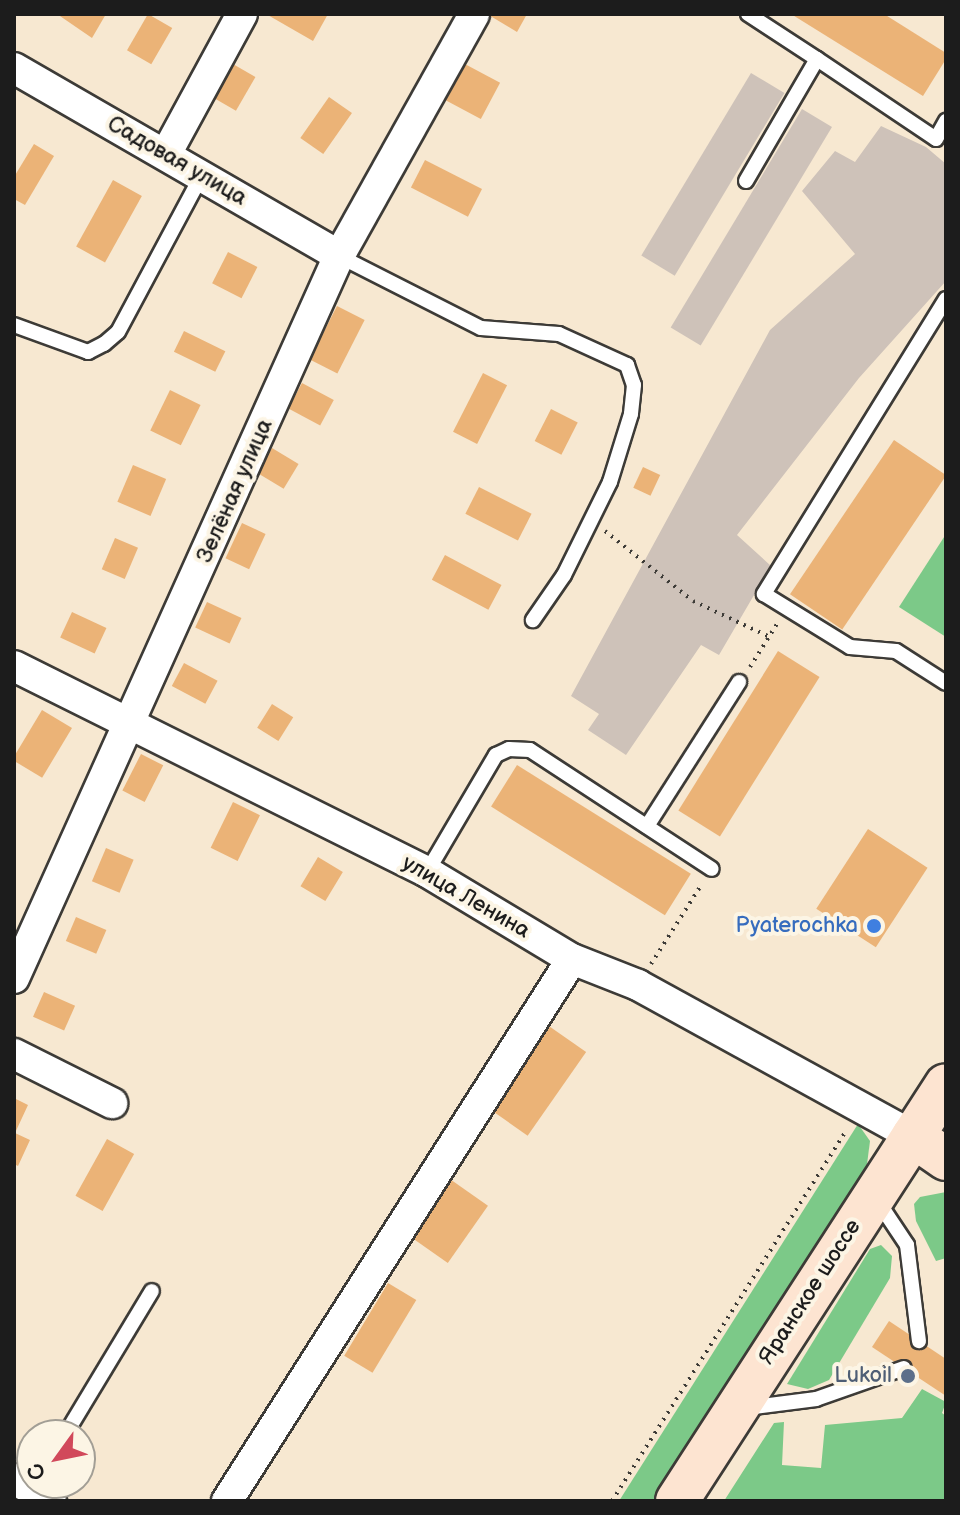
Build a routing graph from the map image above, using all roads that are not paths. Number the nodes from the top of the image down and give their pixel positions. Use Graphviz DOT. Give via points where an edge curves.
graph roads {
  1 [pos="242,14"];
  2 [pos="474,14"];
  3 [pos="748,14"];
  4 [pos="817,59"];
  5 [pos="14,68"];
  6 [pos="946,121"];
  7 [pos="941,142"];
  8 [pos="166,154"];
  9 [pos="202,174"];
  10 [pos="746,181"];
  11 [pos="339,256"];
  12 [pos="946,299"];
  13 [pos="14,325"];
  14 [pos="533,620"];
  15 [pos="14,666"];
  16 [pos="739,682"];
  17 [pos="946,683"];
  18 [pos="131,725"];
  19 [pos="647,826"];
  20 [pos="712,869"];
  21 [pos="427,872"];
  22 [pos="572,959"];
  23 [pos="14,978"];
  24 [pos="14,1054"];
  25 [pos="946,1085"];
  26 [pos="112,1103"];
  27 [pos="929,1148"];
  28 [pos="874,1196"];
  29 [pos="152,1291"];
  30 [pos="919,1341"];
  31 [pos="904,1368"];
  32 [pos="733,1410"];
  33 [pos="75,1419"];
  34 [pos="227,1501"];
  35 [pos="677,1501"];
  1 -- 8 [label="street"];
  2 -- 11 [label="street, Зелёная улица"];
  3 -- 4 [label="lane"];
  4 -- 7 [label="lane"];
  4 -- 10 [label="lane"];
  5 -- 8 [label="street, Садовая улица"];
  6 -- 7 [label="lane"];
  8 -- 9 [label="street, Садовая улица"];
  9 -- 11 [label="street, Садовая улица"];
  9 -- 13 [label="lane" via="118,332 104,344 88,352"];
  11 -- 14 [label="lane" via="481,328 559,334 627,365 634,385 631,414 593,521"];
  11 -- 18 [label="street, Зелёная улица"];
  12 -- 17 [label="lane" via="764,594 850,647 896,651"];
  15 -- 18 [label="street, улица Ленина"];
  16 -- 19 [label="lane"];
  18 -- 21 [label="street, улица Ленина"];
  18 -- 23 [label="street, Зелёная улица"];
  19 -- 20 [label="lane"];
  19 -- 21 [label="lane" via="530,750 509,749 496,755"];
  21 -- 22 [label="street, улица Ленина"];
  22 -- 27 [label="street, улица Ленина" via="638,985"];
  22 -- 34 [label="street"];
  24 -- 26 [label="street"];
  25 -- 27 [label="main road, Яранское шоссе"];
  27 -- 28 [label="main road, Яранское шоссе"];
  28 -- 30 [label="lane" via="907,1245"];
  28 -- 32 [label="main road, Яранское шоссе"];
  29 -- 33 [label="lane"];
  31 -- 32 [label="lane" via="816,1399"];
  32 -- 35 [label="main road, Яранское шоссе"];
}
